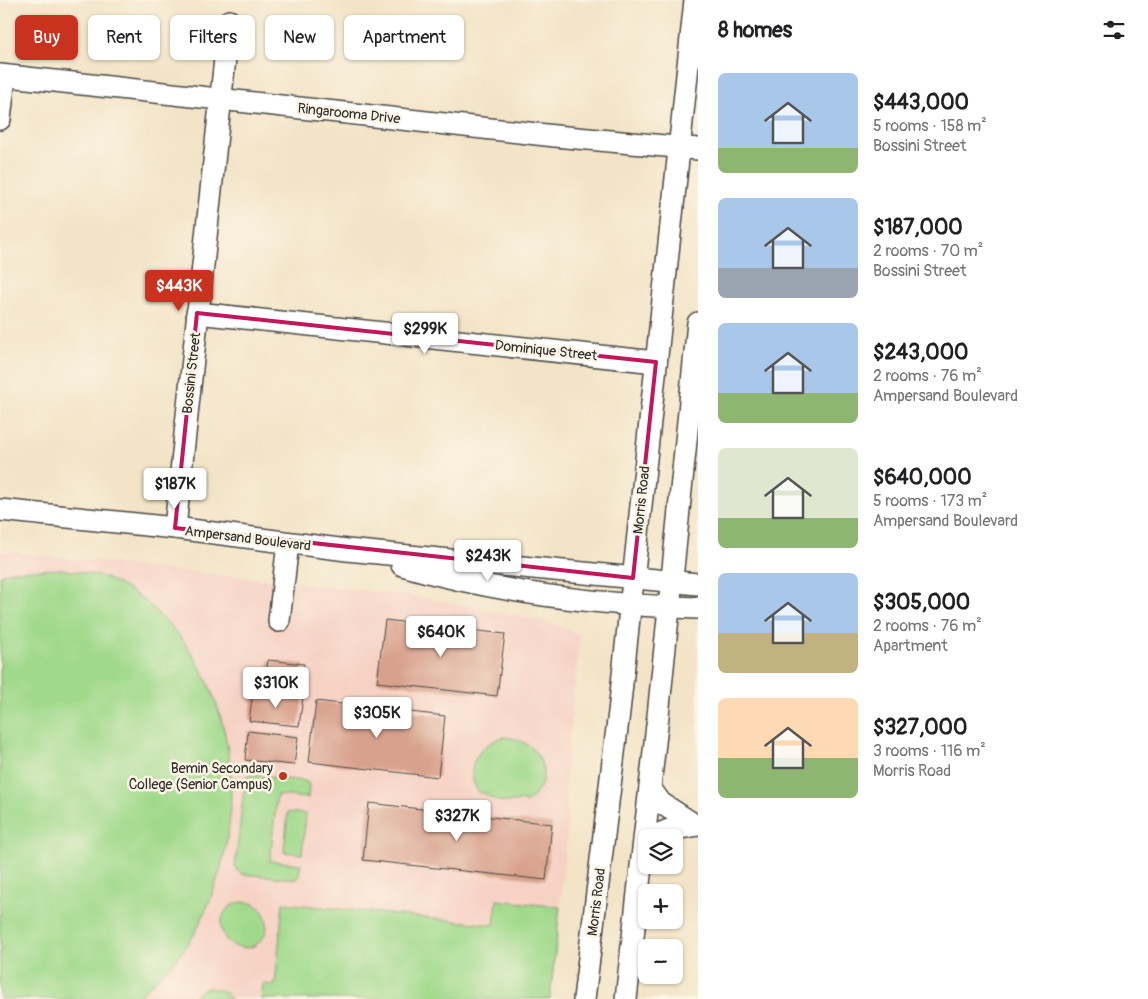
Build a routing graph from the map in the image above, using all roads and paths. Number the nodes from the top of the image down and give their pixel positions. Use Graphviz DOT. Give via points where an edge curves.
graph roads {
  1 [pos="695,0"];
  2 [pos="224,60"];
  3 [pos="2,76"];
  4 [pos="220,99"];
  5 [pos="0,119"];
  6 [pos="688,148"];
  7 [pos="197,313"];
  8 [pos="698,323"];
  9 [pos="656,362"];
  10 [pos="0,510"];
  11 [pos="175,528"];
  12 [pos="288,543"];
  13 [pos="347,550"];
  14 [pos="633,578"];
  15 [pos="672,582"];
  16 [pos="698,584"];
  17 [pos="630,605"];
  18 [pos="669,607"];
  19 [pos="698,608"];
  20 [pos="280,621"];
  21 [pos="650,788"];
  22 [pos="696,825"];
  23 [pos="648,829"];
  24 [pos="674,829"];
  25 [pos="642,874"];
  26 [pos="584,999"];
  27 [pos="626,999"];
  1 -- 6 [label="street, Morris Road"];
  2 -- 4 [label="street, Bossini Street"];
  3 -- 4 [label="street, Ringarooma Drive"];
  3 -- 5 [label="street"];
  4 -- 6 [label="street, Ringarooma Drive"];
  4 -- 7 [label="street, Bossini Street"];
  6 -- 9 [label="street, Morris Road"];
  7 -- 9 [label="street, Dominique Street"];
  7 -- 11 [label="street, Bossini Street"];
  8 -- 15 [label="street"];
  9 -- 14 [label="street, Morris Road"];
  10 -- 11 [label="street, Ampersand Boulevard"];
  11 -- 12 [label="street, Ampersand Boulevard"];
  12 -- 13 [label="street, Ampersand Boulevard"];
  12 -- 20 [label="street"];
  13 -- 14 [label="street, Ampersand Boulevard"];
  13 -- 17 [label="street, Ampersand Boulevard" via="418,570 506,589"];
  14 -- 15 [label="street, Ampersand Boulevard"];
  14 -- 17 [label="street, Morris Road"];
  15 -- 16 [label="street, Ampersand Boulevard"];
  15 -- 18 [label="street"];
  17 -- 18 [label="street, Ampersand Boulevard"];
  17 -- 26 [label="street, Morris Road"];
  18 -- 19 [label="street, Ampersand Boulevard"];
  18 -- 21 [label="street"];
  21 -- 22 [label="street" via="661,803"];
  21 -- 23 [label="street"];
  22 -- 24 [label="street"];
  25 -- 27 [label="street"];
}
